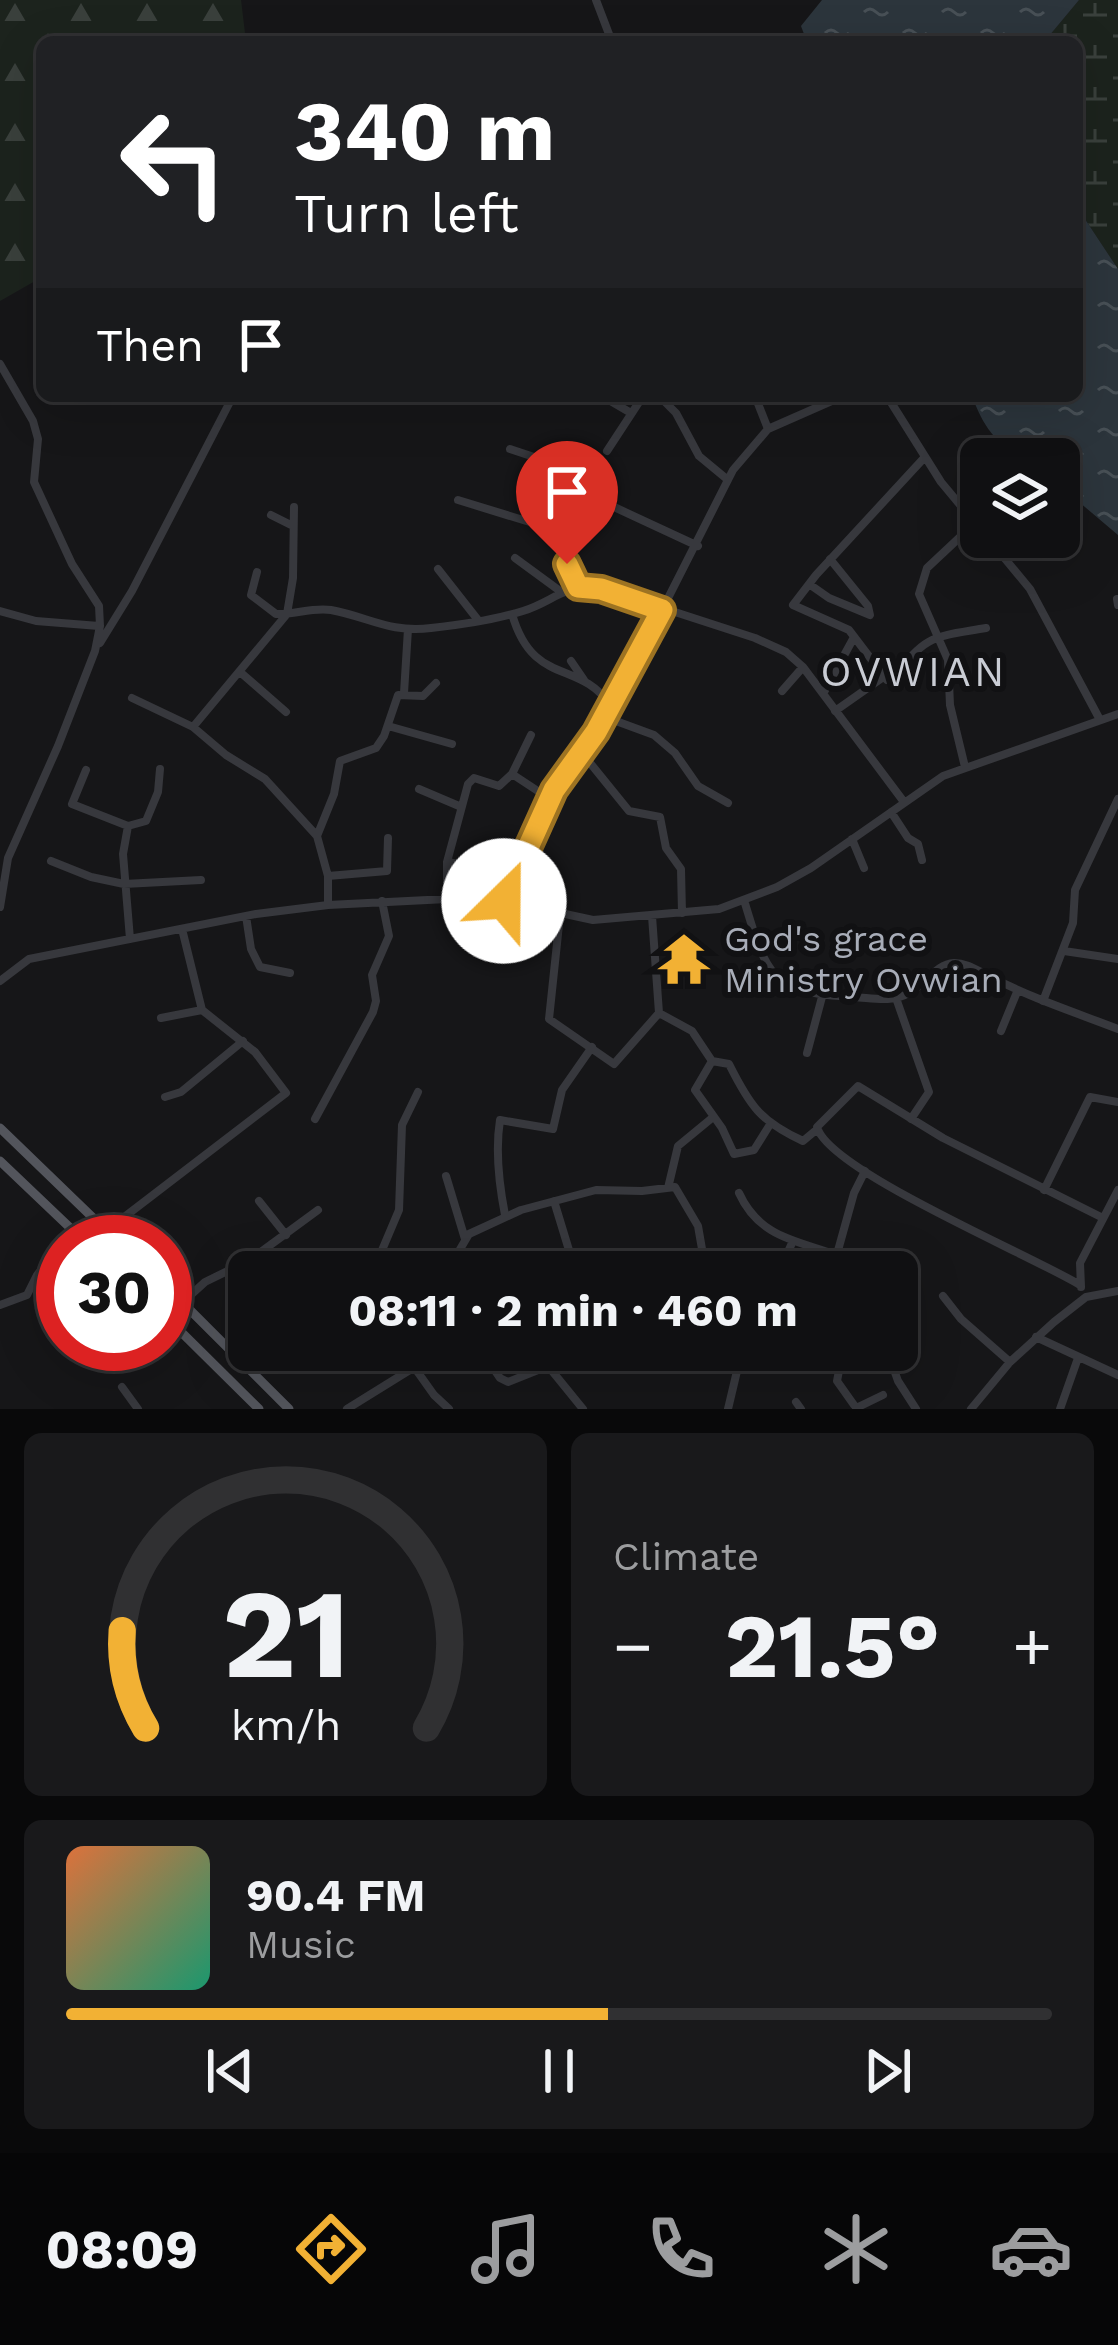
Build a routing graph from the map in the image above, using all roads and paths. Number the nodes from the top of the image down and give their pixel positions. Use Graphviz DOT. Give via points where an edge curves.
graph roads {
  1 [pos="596,0"];
  2 [pos="611,36"];
  3 [pos="0,364"];
  4 [pos="229,402"];
  5 [pos="613,402"];
  6 [pos="639,402"];
  7 [pos="665,402"];
  8 [pos="757,402"];
  9 [pos="829,402"];
  10 [pos="890,402"];
  11 [pos="632,413"];
  12 [pos="768,428"];
  13 [pos="510,448"];
  14 [pos="607,451"];
  15 [pos="924,458"];
  16 [pos="728,480"];
  17 [pos="458,500"];
  18 [pos="960,503"];
  19 [pos="294,507"];
  20 [pos="272,515"];
  21 [pos="293,526"];
  22 [pos="960,538"];
  23 [pos="698,546"];
  24 [pos="1004,558"];
  25 [pos="515,559"];
  26 [pos="830,559"];
  27 [pos="438,569"];
  28 [pos="257,572"];
  29 [pos="809,584"];
  30 [pos="578,587"];
  31 [pos="560,591"];
  32 [pos="662,610"];
  33 [pos="0,611"];
  34 [pos="287,614"];
  35 [pos="512,614"];
  36 [pos="478,620"];
  37 [pos="100,626"];
  38 [pos="986,628"];
  39 [pos="408,629"];
  40 [pos="940,637"];
  41 [pos="853,639"];
  42 [pos="95,650"];
  43 [pos="571,661"];
  44 [pos="803,667"];
  45 [pos="240,672"];
  46 [pos="882,678"];
  47 [pos="585,681"];
  48 [pos="436,683"];
  49 [pos="782,691"];
  50 [pos="824,692"];
  51 [pos="404,693"];
  52 [pos="132,698"];
  53 [pos="610,705"];
  54 [pos="835,711"];
  55 [pos="286,712"];
  56 [pos="1118,714"];
  57 [pos="604,717"];
  58 [pos="1099,718"];
  59 [pos="388,726"];
  60 [pos="193,727"];
  61 [pos="531,735"];
  62 [pos="452,743"];
  63 [pos="582,753"];
  64 [pos="965,767"];
  65 [pos="160,769"];
  66 [pos="86,770"];
  67 [pos="512,774"];
  68 [pos="419,789"];
  69 [pos="550,799"];
  70 [pos="1118,799"];
  71 [pos="728,802"];
  72 [pos="904,802"];
  73 [pos="459,806"];
  74 [pos="891,812"];
  75 [pos="128,826"];
  76 [pos="317,836"];
  77 [pos="388,838"];
  78 [pos="852,839"];
  79 [pos="4,856"];
  80 [pos="922,860"];
  81 [pos="51,861"];
  82 [pos="447,862"];
  83 [pos="864,868"];
  84 [pos="516,873"];
  85 [pos="328,876"];
  86 [pos="201,880"];
  87 [pos="124,884"];
  88 [pos="447,896"];
  89 [pos="744,900"];
  90 [pos="382,901"];
  91 [pos="504,901"];
  92 [pos="328,904"];
  93 [pos="0,907"];
  94 [pos="682,913"];
  95 [pos="560,915"];
  96 [pos="246,916"];
  97 [pos="652,916"];
  98 [pos="182,929"];
  99 [pos="130,939"];
  100 [pos="1064,951"];
  101 [pos="1118,959"];
  102 [pos="290,973"];
  103 [pos="0,981"];
  104 [pos="1018,992"];
  105 [pos="822,997"];
  106 [pos="896,998"];
  107 [pos="1042,1001"];
  108 [pos="202,1010"];
  109 [pos="659,1013"];
  110 [pos="161,1018"];
  111 [pos="1118,1029"];
  112 [pos="1001,1031"];
  113 [pos="243,1041"];
  114 [pos="592,1047"];
  115 [pos="807,1053"];
  116 [pos="712,1061"];
  117 [pos="418,1092"];
  118 [pos="165,1097"];
  119 [pos="1118,1102"];
  120 [pos="712,1118"];
  121 [pos="911,1118"];
  122 [pos="315,1119"];
  123 [pos="769,1126"];
  124 [pos="0,1128"];
  125 [pos="815,1131"];
  126 [pos="0,1161"];
  127 [pos="865,1171"];
  128 [pos="446,1176"];
  129 [pos="668,1188"];
  130 [pos="1044,1190"];
  131 [pos="1118,1190"];
  132 [pos="739,1193"];
  133 [pos="554,1201"];
  134 [pos="259,1202"];
  135 [pos="319,1210"];
  136 [pos="56,1215"];
  137 [pos="90,1215"];
  138 [pos="127,1215"];
  139 [pos="506,1215"];
  140 [pos="1103,1218"];
  141 [pos="286,1234"];
  142 [pos="465,1239"];
  143 [pos="792,1243"];
  144 [pos="382,1251"];
  145 [pos="459,1251"];
  146 [pos="569,1251"];
  147 [pos="702,1251"];
  148 [pos="788,1251"];
  149 [pos="822,1251"];
  150 [pos="838,1251"];
  151 [pos="36,1277"];
  152 [pos="1080,1286"];
  153 [pos="1118,1291"];
  154 [pos="192,1294"];
  155 [pos="943,1296"];
  156 [pos="1086,1297"];
  157 [pos="0,1305"];
  158 [pos="192,1311"];
  159 [pos="1036,1337"];
  160 [pos="192,1343"];
  161 [pos="1078,1358"];
  162 [pos="1010,1361"];
  163 [pos="406,1371"];
  164 [pos="418,1371"];
  165 [pos="495,1371"];
  166 [pos="536,1371"];
  167 [pos="552,1371"];
  168 [pos="732,1371"];
  169 [pos="738,1371"];
  170 [pos="839,1371"];
  171 [pos="894,1371"];
  172 [pos="735,1376"];
  173 [pos="1118,1376"];
  174 [pos="122,1387"];
  175 [pos="883,1395"];
  176 [pos="855,1407"];
  177 [pos="138,1409"];
  178 [pos="259,1409"];
  179 [pos="289,1409"];
  180 [pos="347,1409"];
  181 [pos="449,1409"];
  182 [pos="583,1409"];
  183 [pos="728,1409"];
  184 [pos="916,1409"];
  185 [pos="970,1409"];
  186 [pos="1060,1409"];
  1 -- 2 [label="street"];
  3 -- 37 [label="street" via="33,421 34,482 99,606"];
  4 -- 42 [label="street"];
  5 -- 11 [label="street"];
  6 -- 11 [label="street"];
  7 -- 16 [label="street" via="699,456"];
  8 -- 12 [label="street"];
  9 -- 12 [label="street"];
  10 -- 15 [label="street"];
  11 -- 14 [label="street"];
  12 -- 16 [label="street"];
  13 -- 23 [label="street"];
  15 -- 18 [label="street"];
  15 -- 26 [label="street"];
  16 -- 23 [label="street"];
  17 -- 30 [label="street" via="532,524 555,541"];
  19 -- 21 [label="street"];
  20 -- 21 [label="street"];
  21 -- 34 [label="street"];
  22 -- 40 [label="street" via="921,581"];
  23 -- 32 [label="street"];
  24 -- 58 [label="street" via="1030,589"];
  25 -- 31 [label="street"];
  26 -- 29 [label="street"];
  26 -- 29 [label="street" via="870,616"];
  27 -- 36 [label="street"];
  28 -- 34 [label="street" via="251,595"];
  29 -- 41 [label="street" via="794,605"];
  30 -- 31 [label="street"];
  30 -- 32 [label="street"];
  31 -- 35 [label="street"];
  32 -- 44 [label="street" via="755,638"];
  32 -- 53 [label="street"];
  33 -- 37 [label="street"];
  34 -- 39 [label="street" via="331,610"];
  34 -- 45 [label="street"];
  35 -- 36 [label="street"];
  35 -- 47 [label="street" via="529,653"];
  36 -- 39 [label="street"];
  37 -- 42 [label="street"];
  38 -- 40 [label="street"];
  39 -- 51 [label="street"];
  40 -- 46 [label="street" via="914,650 894,678"];
  40 -- 64 [label="street"];
  41 -- 46 [label="street"];
  41 -- 50 [label="street"];
  42 -- 79 [label="street"];
  43 -- 47 [label="street"];
  44 -- 49 [label="street"];
  44 -- 50 [label="street"];
  45 -- 55 [label="street"];
  45 -- 60 [label="street"];
  46 -- 54 [label="street"];
  47 -- 53 [label="street"];
  48 -- 51 [label="street" via="423,696"];
  50 -- 54 [label="street"];
  51 -- 59 [label="street"];
  52 -- 60 [label="street"];
  53 -- 57 [label="street"];
  54 -- 72 [label="street"];
  56 -- 58 [label="street"];
  57 -- 63 [label="street"];
  57 -- 71 [label="street" via="654,735 698,786"];
  58 -- 64 [label="street"];
  59 -- 62 [label="street"];
  59 -- 76 [label="street" via="376,748 340,761"];
  60 -- 76 [label="street" via="275,787"];
  61 -- 67 [label="street"];
  63 -- 69 [label="street"];
  63 -- 94 [label="street" via="629,811 660,817 666,848 681,869"];
  64 -- 72 [label="street"];
  65 -- 75 [label="street" via="146,821"];
  66 -- 75 [label="street" via="72,804"];
  67 -- 69 [label="street"];
  67 -- 73 [label="street" via="499,786 471,780"];
  68 -- 73 [label="street"];
  69 -- 84 [label="street"];
  70 -- 100 [label="street" via="1075,890"];
  72 -- 74 [label="street"];
  73 -- 82 [label="street"];
  74 -- 78 [label="street"];
  74 -- 80 [label="street"];
  75 -- 87 [label="street"];
  76 -- 85 [label="street"];
  77 -- 85 [label="street" via="387,871"];
  78 -- 83 [label="street"];
  78 -- 89 [label="street"];
  79 -- 93 [label="street"];
  81 -- 87 [label="street"];
  82 -- 84 [label="street"];
  82 -- 88 [label="street"];
  84 -- 91 [label="street"];
  85 -- 92 [label="street"];
  86 -- 87 [label="street"];
  87 -- 99 [label="street"];
  88 -- 90 [label="street"];
  88 -- 91 [label="street"];
  89 -- 94 [label="street"];
  89 -- 105 [label="street" via="780,983"];
  90 -- 92 [label="street"];
  90 -- 122 [label="street" via="389,936 372,975 373,1012"];
  91 -- 95 [label="street"];
  92 -- 96 [label="street"];
  94 -- 97 [label="street"];
  95 -- 97 [label="street"];
  95 -- 114 [label="street" via="549,1019"];
  96 -- 98 [label="street"];
  96 -- 102 [label="street" via="260,967"];
  97 -- 109 [label="street"];
  98 -- 99 [label="street"];
  98 -- 108 [label="street"];
  99 -- 103 [label="street" via="29,959"];
  100 -- 101 [label="street"];
  100 -- 107 [label="street"];
  104 -- 106 [label="street" via="950,963"];
  104 -- 107 [label="street"];
  104 -- 112 [label="street"];
  105 -- 106 [label="street"];
  105 -- 115 [label="street"];
  106 -- 121 [label="street" via="929,1092"];
  107 -- 111 [label="street"];
  108 -- 110 [label="street"];
  108 -- 113 [label="street"];
  109 -- 114 [label="street" via="614,1064"];
  109 -- 116 [label="street" via="692,1031"];
  113 -- 118 [label="street"];
  113 -- 138 [label="street" via="284,1095"];
  114 -- 139 [label="street" via="562,1090 553,1129 500,1120"];
  116 -- 120 [label="street" via="695,1090"];
  116 -- 123 [label="street" via="729,1064"];
  117 -- 144 [label="street" via="402,1125 399,1210"];
  119 -- 130 [label="street" via="1090,1096"];
  120 -- 123 [label="street" via="736,1155 758,1148"];
  120 -- 129 [label="street" via="678,1146"];
  121 -- 125 [label="street" via="858,1086"];
  121 -- 130 [label="street"];
  123 -- 125 [label="street" via="802,1141"];
  124 -- 137 [label="main road"];
  125 -- 127 [label="street"];
  126 -- 136 [label="main road"];
  127 -- 150 [label="street"];
  127 -- 152 [label="street"];
  128 -- 142 [label="street"];
  129 -- 133 [label="street" via="596,1190"];
  129 -- 147 [label="street" via="678,1188"];
  130 -- 140 [label="street"];
  131 -- 140 [label="street"];
  132 -- 143 [label="street" via="751,1214"];
  133 -- 139 [label="street"];
  133 -- 146 [label="street"];
  134 -- 141 [label="street"];
  135 -- 141 [label="street"];
  139 -- 142 [label="street"];
  140 -- 152 [label="street" via="1080,1263"];
  141 -- 154 [label="street"];
  142 -- 145 [label="street"];
  143 -- 148 [label="street"];
  143 -- 149 [label="street"];
  151 -- 157 [label="street" via="27,1295"];
  152 -- 156 [label="street"];
  153 -- 156 [label="street"];
  155 -- 162 [label="street"];
  156 -- 159 [label="street"];
  158 -- 179 [label="main road"];
  159 -- 161 [label="street"];
  159 -- 162 [label="street"];
  160 -- 178 [label="main road"];
  161 -- 173 [label="street"];
  161 -- 186 [label="street"];
  162 -- 185 [label="street"];
  163 -- 180 [label="street"];
  164 -- 181 [label="street"];
  165 -- 166 [label="street" via="508,1382"];
  167 -- 182 [label="street"];
  168 -- 172 [label="street"];
  169 -- 172 [label="street"];
  170 -- 176 [label="street"];
  171 -- 184 [label="street"];
  172 -- 183 [label="street"];
  174 -- 177 [label="street"];
  175 -- 176 [label="street"];
}
